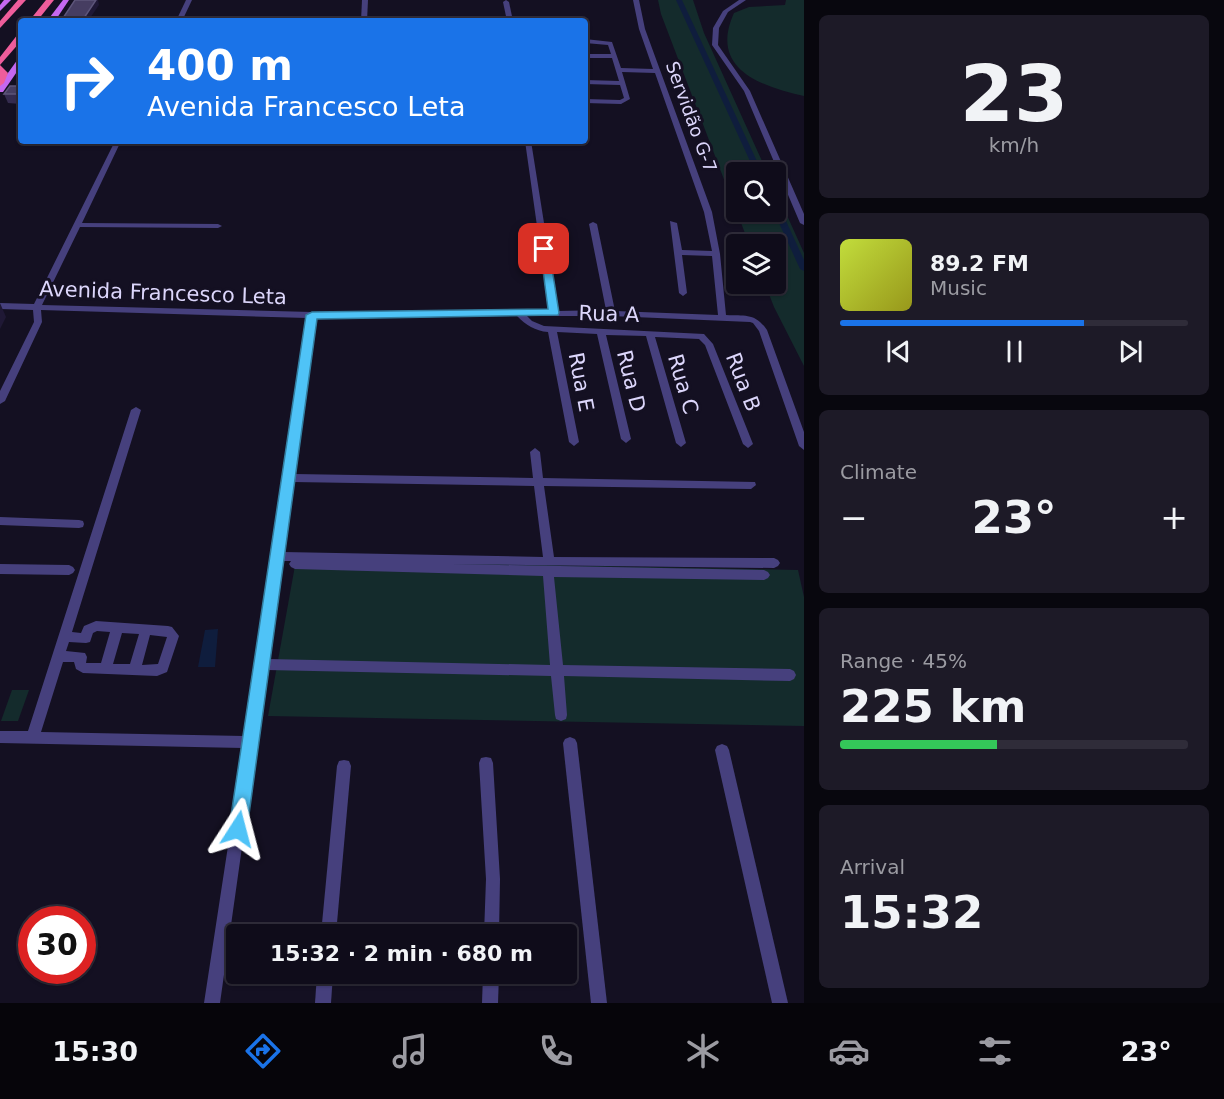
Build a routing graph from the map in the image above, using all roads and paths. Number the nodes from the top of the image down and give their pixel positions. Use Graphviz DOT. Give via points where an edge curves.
graph roads {
  1 [pos="8,0"];
  2 [pos="22,0"];
  3 [pos="51,0"];
  4 [pos="66,0"];
  5 [pos="189,0"];
  6 [pos="365,0"];
  7 [pos="636,0"];
  8 [pos="743,0"];
  9 [pos="506,2"];
  10 [pos="0,9"];
  11 [pos="36,18"];
  12 [pos="50,18"];
  13 [pos="52,18"];
  14 [pos="180,18"];
  15 [pos="364,18"];
  16 [pos="509,18"];
  17 [pos="0,26"];
  18 [pos="18,40"];
  19 [pos="588,41"];
  20 [pos="588,56"];
  21 [pos="614,56"];
  22 [pos="0,63"];
  23 [pos="0,68"];
  24 [pos="618,70"];
  25 [pos="657,71"];
  26 [pos="17,72"];
  27 [pos="588,82"];
  28 [pos="0,83"];
  29 [pos="621,83"];
  30 [pos="0,90"];
  31 [pos="588,101"];
  32 [pos="116,144"];
  33 [pos="528,144"];
  34 [pos="673,223"];
  35 [pos="804,223"];
  36 [pos="593,224"];
  37 [pos="76,225"];
  38 [pos="218,226"];
  39 [pos="678,252"];
  40 [pos="716,254"];
  41 [pos="683,294"];
  42 [pos="0,306"];
  43 [pos="37,307"];
  44 [pos="554,313"];
  45 [pos="611,313"];
  46 [pos="520,314"];
  47 [pos="312,315"];
  48 [pos="722,316"];
  49 [pos="552,330"];
  50 [pos="601,332"];
  51 [pos="650,334"];
  52 [pos="701,336"];
  53 [pos="0,401"];
  54 [pos="136,410"];
  55 [pos="626,439"];
  56 [pos="574,442"];
  57 [pos="681,443"];
  58 [pos="748,444"];
  59 [pos="804,446"];
  60 [pos="535,452"];
  61 [pos="290,478"];
  62 [pos="539,482"];
  63 [pos="751,485"];
  64 [pos="0,521"];
  65 [pos="79,524"];
  66 [pos="278,556"];
  67 [pos="774,563"];
  68 [pos="295,564"];
  69 [pos="549,567"];
  70 [pos="0,569"];
  71 [pos="69,570"];
  72 [pos="764,575"];
  73 [pos="117,628"];
  74 [pos="146,630"];
  75 [pos="65,637"];
  76 [pos="86,638"];
  77 [pos="59,656"];
  78 [pos="81,657"];
  79 [pos="263,664"];
  80 [pos="105,669"];
  81 [pos="134,670"];
  82 [pos="556,671"];
  83 [pos="790,675"];
  84 [pos="561,715"];
  85 [pos="0,737"];
  86 [pos="33,737"];
  87 [pos="251,741"];
  88 [pos="570,743"];
  89 [pos="722,750"];
  90 [pos="486,763"];
  91 [pos="344,766"];
  92 [pos="329,924"];
  93 [pos="492,924"];
  94 [pos="324,984"];
  95 [pos="491,984"];
  96 [pos="212,1003"];
  97 [pos="323,1003"];
  98 [pos="490,1003"];
  99 [pos="599,1003"];
  100 [pos="780,1003"];
  1 -- 10 [label="main road"];
  2 -- 17 [label="highway"];
  3 -- 11 [label="highway"];
  3 -- 12 [label="highway"];
  4 -- 13 [label="main road"];
  5 -- 14 [label="street"];
  6 -- 15 [label="street"];
  7 -- 25 [label="street, Servidão G-7"];
  8 -- 35 [label="street" via="726,11 716,28 715,45 747,91"];
  9 -- 16 [label="street"];
  18 -- 22 [label="highway"];
  19 -- 21 [label="street" via="610,43"];
  20 -- 21 [label="street"];
  21 -- 24 [label="street"];
  23 -- 28 [label="highway" via="4,73"];
  24 -- 25 [label="street"];
  24 -- 29 [label="street"];
  25 -- 40 [label="street, Servidão G-7" via="708,212"];
  26 -- 30 [label="main road"];
  27 -- 29 [label="street"];
  29 -- 31 [label="street" via="627,99 624,101"];
  32 -- 37 [label="street"];
  33 -- 44 [label="street"];
  34 -- 39 [label="street"];
  36 -- 45 [label="street"];
  37 -- 38 [label="street"];
  37 -- 43 [label="street"];
  39 -- 40 [label="street"];
  39 -- 41 [label="street"];
  40 -- 48 [label="street, Servidão G-7"];
  42 -- 43 [label="street, Avenida Francesco Leta"];
  43 -- 47 [label="street, Avenida Francesco Leta"];
  43 -- 53 [label="street" via="38,322"];
  44 -- 45 [label="street, Avenida Francesco Leta"];
  44 -- 46 [label="street, Avenida Francesco Leta"];
  45 -- 48 [label="street, Avenida Francesco Leta"];
  46 -- 47 [label="street, Avenida Francesco Leta"];
  46 -- 49 [label="street, Rua A" via="535,327"];
  47 -- 61 [label="street"];
  48 -- 59 [label="street, Avenida Francesco Leta" via="756,321 763,330"];
  49 -- 50 [label="street, Rua A"];
  49 -- 56 [label="street, Rua E"];
  50 -- 51 [label="street, Rua A"];
  50 -- 55 [label="street, Rua D"];
  51 -- 52 [label="street, Rua A"];
  51 -- 57 [label="street, Rua C"];
  52 -- 58 [label="street, Rua B" via="709,344"];
  54 -- 75 [label="street"];
  60 -- 62 [label="street"];
  61 -- 62 [label="street"];
  61 -- 66 [label="street"];
  62 -- 63 [label="street"];
  62 -- 69 [label="street"];
  64 -- 65 [label="street"];
  66 -- 69 [label="street"];
  66 -- 79 [label="street"];
  67 -- 69 [label="street"];
  68 -- 69 [label="street"];
  69 -- 72 [label="street"];
  69 -- 82 [label="street"];
  70 -- 71 [label="street"];
  73 -- 74 [label="street"];
  73 -- 76 [label="street" via="92,628"];
  73 -- 80 [label="street"];
  74 -- 81 [label="street"];
  74 -- 81 [label="street" via="168,631 173,636 163,668"];
  75 -- 76 [label="street"];
  75 -- 77 [label="street"];
  76 -- 78 [label="street"];
  77 -- 78 [label="street"];
  77 -- 86 [label="street"];
  78 -- 80 [label="street" via="83,668"];
  79 -- 82 [label="street"];
  79 -- 87 [label="street"];
  80 -- 81 [label="street"];
  82 -- 83 [label="street"];
  82 -- 84 [label="street"];
  85 -- 86 [label="street"];
  86 -- 87 [label="street"];
  87 -- 96 [label="street"];
  88 -- 99 [label="street"];
  89 -- 100 [label="street"];
  90 -- 93 [label="street"];
  91 -- 92 [label="street"];
  94 -- 97 [label="street"];
  95 -- 98 [label="street"];
}
